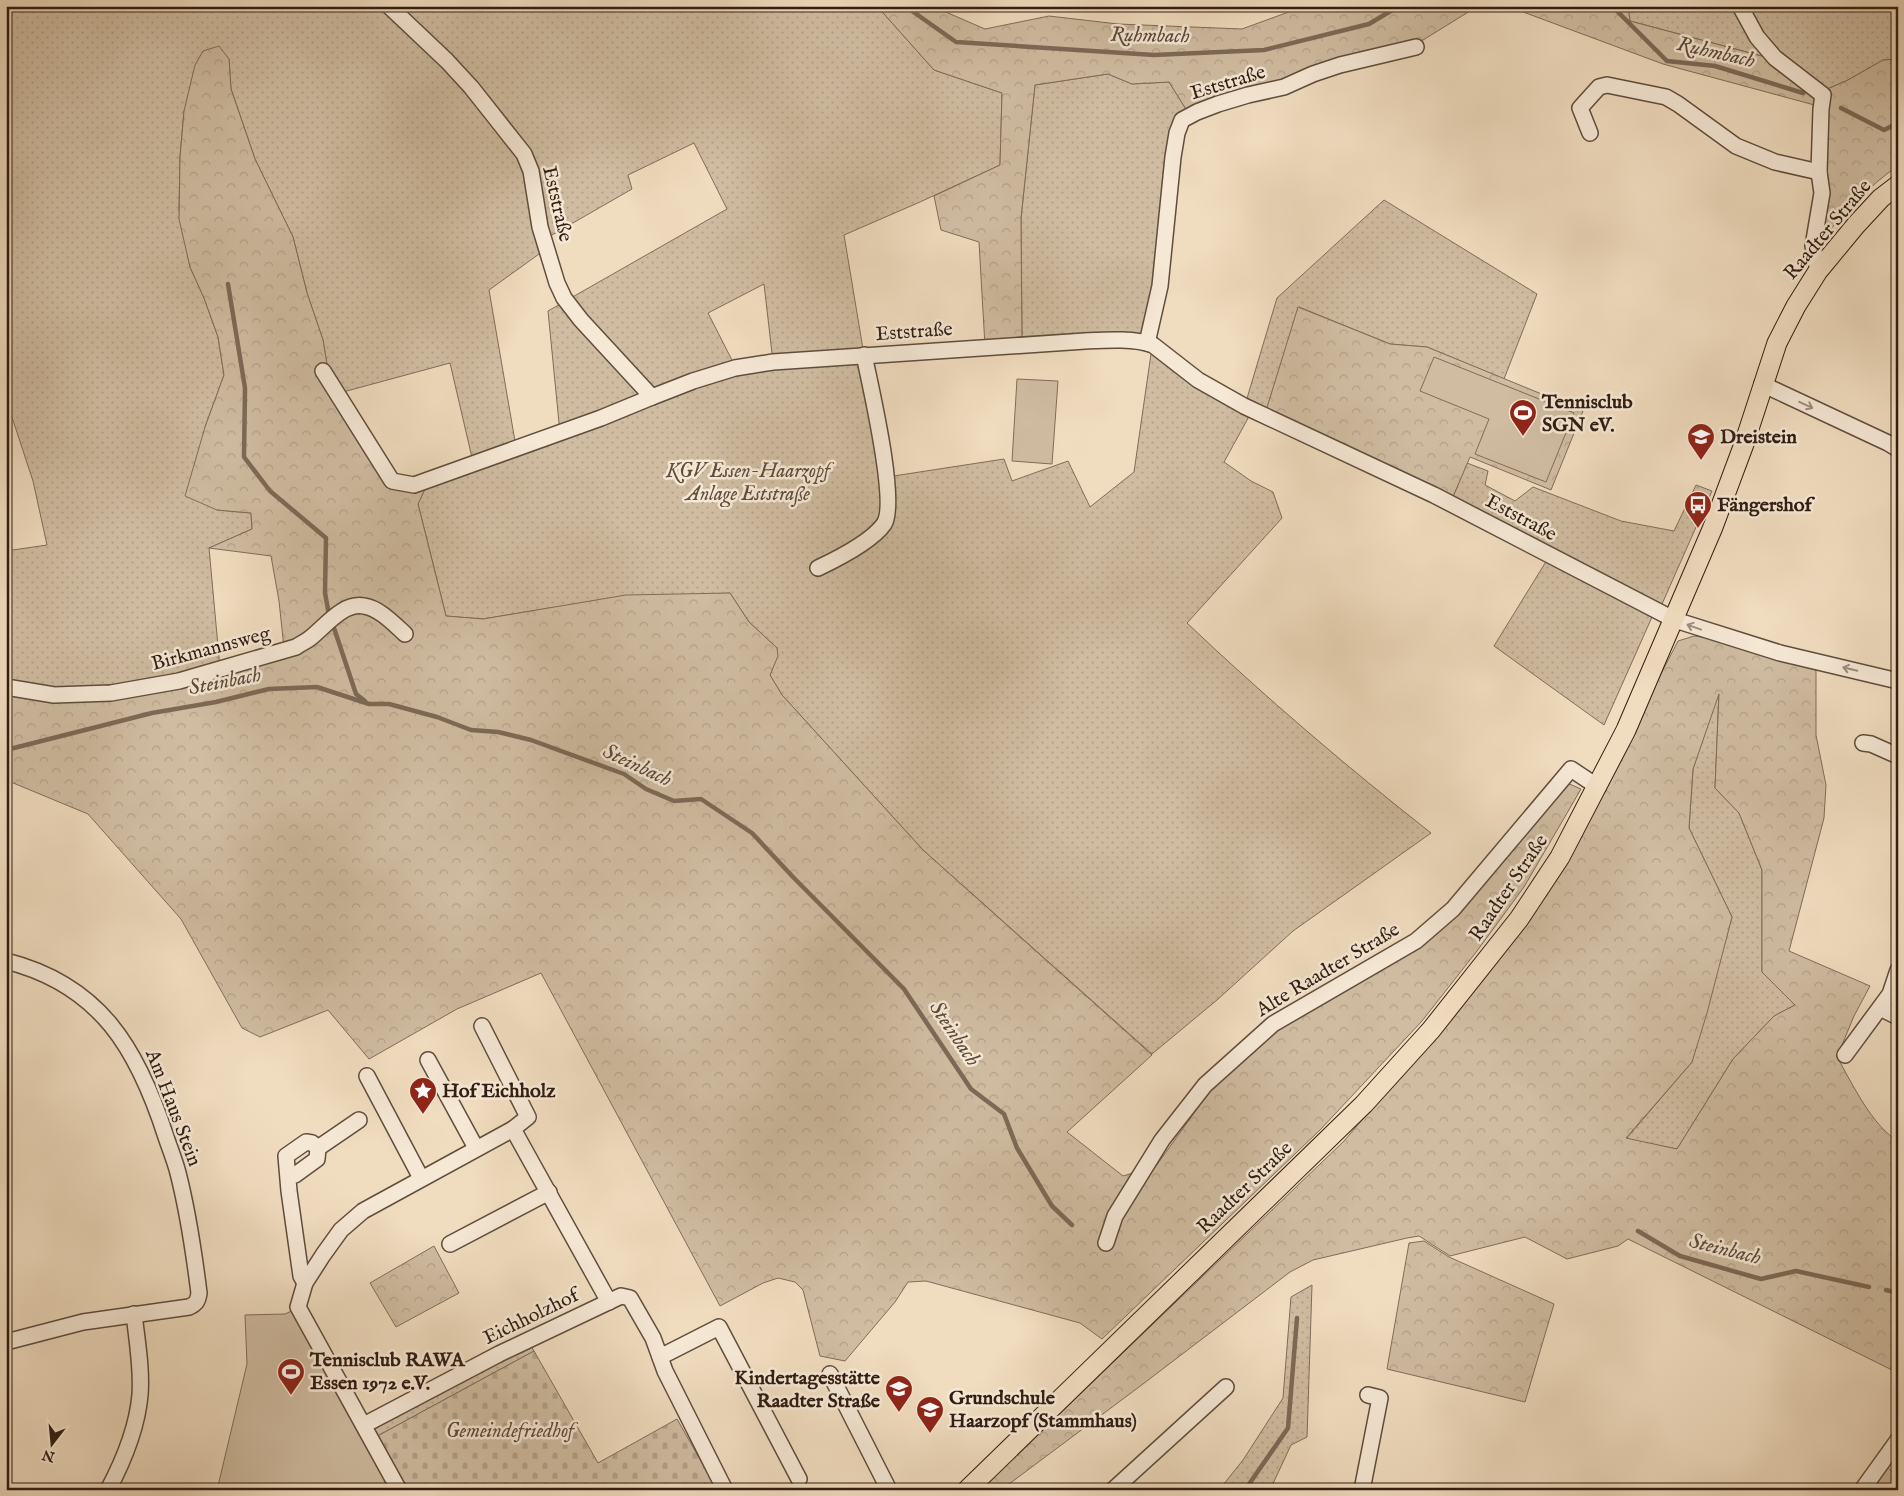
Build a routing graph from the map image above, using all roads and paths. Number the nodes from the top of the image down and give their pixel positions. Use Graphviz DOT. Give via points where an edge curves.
graph roads {
  1 [pos="389,6"];
  2 [pos="1740,6"];
  3 [pos="1416,47"];
  4 [pos="1590,133"];
  5 [pos="1819,172"];
  6 [pos="1898,185"];
  7 [pos="1818,271"];
  8 [pos="1147,342"];
  9 [pos="864,355"];
  10 [pos="323,371"];
  11 [pos="1762,384"];
  12 [pos="652,397"];
  13 [pos="1898,449"];
  14 [pos="818,568"];
  15 [pos="1675,620"];
  16 [pos="405,634"];
  17 [pos="1898,681"];
  18 [pos="6,687"];
  19 [pos="1863,743"];
  20 [pos="1898,756"];
  21 [pos="1598,787"];
  22 [pos="6,961"];
  23 [pos="1898,970"];
  24 [pos="1880,1008"];
  25 [pos="1898,1017"];
  26 [pos="482,1026"];
  27 [pos="1845,1056"];
  28 [pos="428,1060"];
  29 [pos="367,1076"];
  30 [pos="359,1120"];
  31 [pos="513,1129"];
  32 [pos="318,1148"];
  33 [pos="476,1148"];
  34 [pos="288,1176"];
  35 [pos="421,1178"];
  36 [pos="549,1192"];
  37 [pos="1106,1243"];
  38 [pos="450,1244"];
  39 [pos="305,1283"];
  40 [pos="609,1302"];
  41 [pos="134,1314"];
  42 [pos="6,1342"];
  43 [pos="660,1357"];
  44 [pos="830,1374"];
  45 [pos="1226,1387"];
  46 [pos="1368,1395"];
  47 [pos="364,1425"];
  48 [pos="1898,1440"];
  49 [pos="799,1479"];
  50 [pos="108,1490"];
  51 [pos="399,1490"];
  52 [pos="725,1490"];
  53 [pos="889,1490"];
  54 [pos="967,1490"];
  55 [pos="1113,1490"];
  56 [pos="1362,1490"];
  57 [pos="1862,1490"];
  1 -- 12 [label="street, Eststraße" via="471,87 524,154 531,171 540,228 564,298 580,320"];
  2 -- 5 [label="street" via="1775,58 1824,94"];
  3 -- 8 [label="street, Eststraße" via="1340,65 1284,87 1218,104 1182,120 1173,157 1160,286"];
  4 -- 5 [label="street" via="1580,108 1599,87 1608,85 1666,98 1736,146 1775,162"];
  5 -- 7 [label="street" via="1822,193 1813,246"];
  6 -- 7 [label="main road, Raadter Straße" via="1881,198"];
  7 -- 11 [label="main road, Raadter Straße" via="1781,335"];
  8 -- 9 [label="street, Eststraße" via="1085,341"];
  8 -- 15 [label="street, Eststraße" via="1198,380 1244,406 1434,495"];
  9 -- 12 [label="street, Eststraße" via="735,368"];
  9 -- 14 [label="street, Eststraße" via="886,473 888,512 884,523 874,534"];
  10 -- 12 [label="street, Eststraße" via="392,481 414,485"];
  11 -- 13 [label="street, one-way"];
  11 -- 15 [label="main road, Raadter Straße" via="1714,527"];
  17 -- 15 [label="street, Eststraße, one-way" via="1780,653"];
  15 -- 21 [label="main road, Raadter Straße"];
  16 -- 18 [label="street, Birkmannsweg" via="376,611 356,606 345,610 296,647 179,681 111,693 54,694"];
  19 -- 20 [label="street"];
  21 -- 37 [label="street, Alte Raadter Straße" via="1570,769 1453,909 1416,941 1273,1024 1205,1086 1162,1140 1115,1216"];
  21 -- 54 [label="main road, Raadter Straße" via="1560,857 1520,919 1425,1037 1364,1104"];
  22 -- 41 [label="street, Am Haus Stein" via="47,975 86,999 113,1027 132,1054 159,1116 178,1172 192,1238 199,1299 189,1307"];
  23 -- 24 [label="street" via="1890,994"];
  24 -- 25 [label="street"];
  24 -- 27 [label="street"];
  26 -- 31 [label="street" via="528,1117"];
  28 -- 33 [label="street"];
  29 -- 35 [label="street"];
  30 -- 32 [label="street"];
  31 -- 33 [label="street"];
  31 -- 36 [label="street, Eichholzhof"];
  32 -- 34 [label="street" via="317,1159 295,1175"];
  32 -- 34 [label="street" via="306,1142 286,1156"];
  33 -- 35 [label="street"];
  34 -- 39 [label="street" via="301,1276"];
  35 -- 39 [label="street" via="364,1211 341,1230"];
  36 -- 38 [label="street"];
  36 -- 40 [label="street, Eichholzhof"];
  39 -- 47 [label="street" via="298,1307"];
  40 -- 43 [label="street, Eichholzhof" via="621,1296 630,1298"];
  40 -- 47 [label="street, Eichholzhof" via="499,1354"];
  41 -- 42 [label="street" via="83,1322"];
  41 -- 50 [label="street" via="140,1395 134,1430 123,1462"];
  43 -- 49 [label="street" via="719,1326"];
  43 -- 52 [label="street, Eichholzhof"];
  44 -- 53 [label="street"];
  45 -- 55 [label="street"];
  46 -- 56 [label="street" via="1380,1398"];
  47 -- 51 [label="street"];
  48 -- 57 [label="street"];
}
